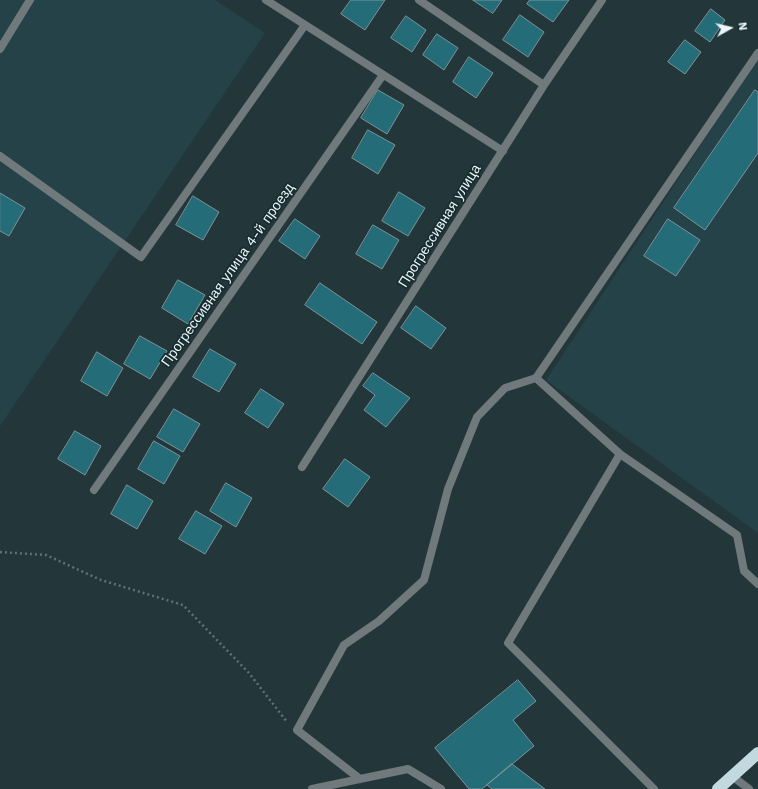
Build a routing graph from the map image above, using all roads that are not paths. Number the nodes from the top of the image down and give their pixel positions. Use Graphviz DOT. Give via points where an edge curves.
graph roads {
  1 [pos="30,0"];
  2 [pos="266,0"];
  3 [pos="418,0"];
  4 [pos="602,0"];
  5 [pos="305,25"];
  6 [pos="0,49"];
  7 [pos="758,53"];
  8 [pos="383,75"];
  9 [pos="544,85"];
  10 [pos="503,151"];
  11 [pos="0,156"];
  12 [pos="536,378"];
  13 [pos="620,454"];
  14 [pos="302,467"];
  15 [pos="94,490"];
  16 [pos="758,584"];
  17 [pos="758,753"];
  18 [pos="732,776"];
  19 [pos="360,779"];
  20 [pos="312,789"];
  21 [pos="441,789"];
  22 [pos="654,789"];
  23 [pos="718,789"];
  24 [pos="749,789"];
  1 -- 6 [label="street"];
  2 -- 5 [label="street"];
  3 -- 9 [label="street"];
  4 -- 9 [label="street, Прогрессивная улица"];
  5 -- 8 [label="street"];
  5 -- 11 [label="street" via="141,257"];
  7 -- 12 [label="street"];
  8 -- 10 [label="street"];
  8 -- 15 [label="street, Прогрессивная улица 4-й проезд"];
  9 -- 10 [label="street, Прогрессивная улица"];
  10 -- 14 [label="street, Прогрессивная улица"];
  12 -- 13 [label="street"];
  12 -- 19 [label="street" via="505,388 477,417 448,489 424,580 379,622 344,645 297,730"];
  13 -- 16 [label="street" via="737,535 744,571"];
  13 -- 22 [label="street" via="508,643"];
  17 -- 18 [label="highway"];
  18 -- 23 [label="highway"];
  18 -- 24 [label="street"];
  19 -- 20 [label="street"];
  19 -- 21 [label="street" via="408,768"];
}
